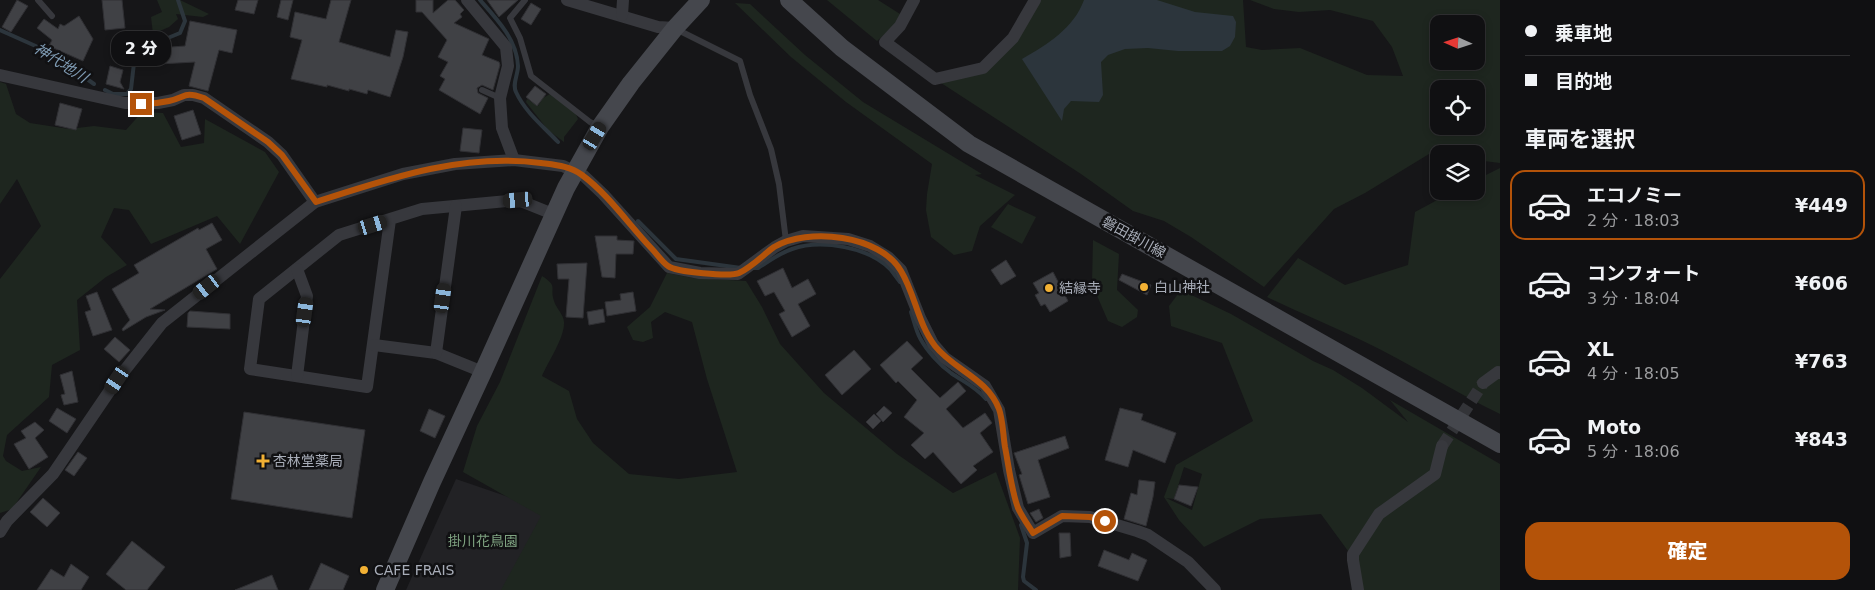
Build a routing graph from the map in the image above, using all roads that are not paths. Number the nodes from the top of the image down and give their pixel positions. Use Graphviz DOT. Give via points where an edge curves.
graph roads {
  1 [pos="38,0"];
  2 [pos="467,0"];
  3 [pos="525,0"];
  4 [pos="568,0"];
  5 [pos="623,0"];
  6 [pos="701,0"];
  7 [pos="789,0"];
  8 [pos="914,0"];
  9 [pos="1035,0"];
  10 [pos="583,3"];
  11 [pos="622,15"];
  12 [pos="52,16"];
  13 [pos="675,28"];
  14 [pos="0,75"];
  15 [pos="482,90"];
  16 [pos="500,98"];
  17 [pos="600,127"];
  18 [pos="514,160"];
  19 [pos="575,170"];
  20 [pos="316,202"];
  21 [pos="456,206"];
  22 [pos="553,214"];
  23 [pos="390,220"];
  24 [pos="786,241"];
  25 [pos="298,269"];
  26 [pos="374,346"];
  27 [pos="436,353"];
  28 [pos="483,372"];
  29 [pos="1500,373"];
  30 [pos="297,376"];
  31 [pos="1483,383"];
  32 [pos="1500,444"];
  33 [pos="1442,446"];
  34 [pos="0,532"];
  35 [pos="385,590"];
  36 [pos="1215,590"];
  37 [pos="1358,590"];
  1 -- 12 [label="lane"];
  2 -- 16 [label="street" via="506,47 508,66"];
  3 -- 17 [label="lane" via="510,18 520,38 531,76"];
  4 -- 10 [label="street"];
  5 -- 11 [label="street"];
  6 -- 13 [label="main road"];
  7 -- 32 [label="main road, 磐田掛川線" via="842,48 968,144"];
  8 -- 9 [label="street" via="900,26 884,42 935,79 984,68 1013,38"];
  10 -- 11 [label="street"];
  11 -- 13 [label="street" via="658,27"];
  13 -- 17 [label="main road"];
  13 -- 24 [label="lane" via="740,61 771,149"];
  14 -- 20 [label="street" via="125,103 158,104 193,94 204,98 282,155"];
  15 -- 16 [label="lane"];
  16 -- 18 [label="street" via="502,128"];
  17 -- 19 [label="main road"];
  18 -- 19 [label="street"];
  18 -- 20 [label="street" via="455,164 403,174"];
  19 -- 22 [label="main road"];
  19 -- 24 [label="street" via="603,194 669,267 700,273 738,274"];
  20 -- 34 [label="street" via="162,323 117,380 53,474"];
  21 -- 22 [label="street" via="518,200"];
  21 -- 23 [label="street" via="422,209"];
  21 -- 27 [label="street"];
  22 -- 28 [label="main road"];
  23 -- 25 [label="street" via="339,236"];
  23 -- 26 [label="street"];
  24 -- 36 [label="street" via="803,236 848,239 870,246 901,270 933,344 945,358 985,386 999,410 1018,508 1033,533 1062,516 1090,517 1137,531 1188,562"];
  25 -- 30 [label="street" via="308,296"];
  25 -- 30 [label="street" via="259,299 250,369"];
  26 -- 27 [label="street"];
  26 -- 30 [label="street" via="367,386"];
  27 -- 28 [label="street"];
  28 -- 35 [label="main road"];
  29 -- 31 [label="street"];
  33 -- 37 [label="street" via="1435,474 1379,514 1354,554"];
}
